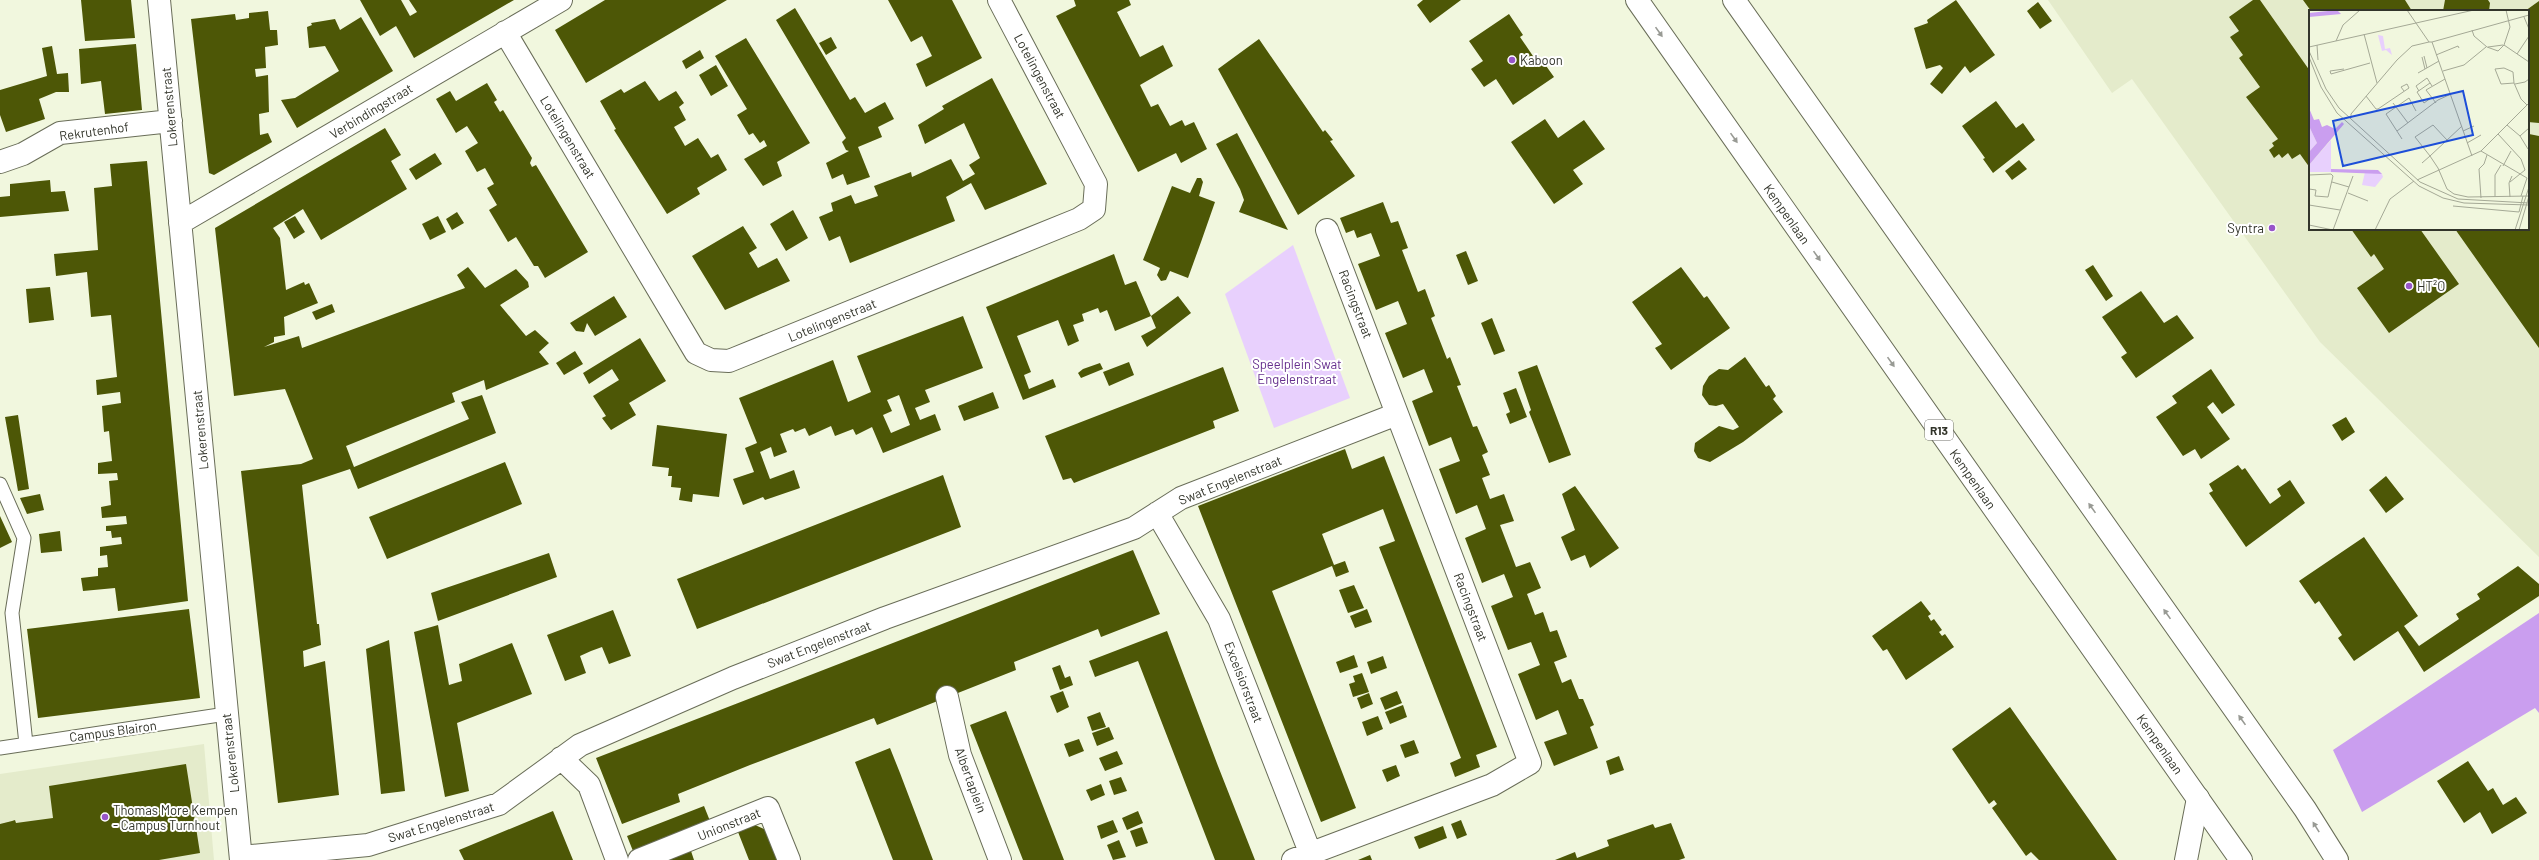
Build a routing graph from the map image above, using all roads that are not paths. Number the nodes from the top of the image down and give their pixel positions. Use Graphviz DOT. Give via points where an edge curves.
graph roads {
  1 [pos="159,0"];
  2 [pos="561,0"];
  3 [pos="999,0"];
  4 [pos="1636,0"];
  5 [pos="1734,0"];
  6 [pos="505,32"];
  7 [pos="171,121"];
  8 [pos="0,162"];
  9 [pos="180,223"];
  10 [pos="1327,230"];
  11 [pos="1397,414"];
  12 [pos="0,484"];
  13 [pos="1157,513"];
  14 [pos="947,697"];
  15 [pos="226,714"];
  16 [pos="26,744"];
  17 [pos="0,748"];
  18 [pos="561,758"];
  19 [pos="2198,798"];
  20 [pos="241,858"];
  21 [pos="1306,858"];
  22 [pos="617,860"];
  23 [pos="639,860"];
  24 [pos="789,860"];
  25 [pos="1000,860"];
  26 [pos="2186,860"];
  27 [pos="2241,860"];
  28 [pos="2337,860"];
  1 -- 7 [label="street, Lokerenstraat"];
  2 -- 6 [label="street, Verbindingstraat"];
  3 -- 6 [label="street, Lotelingenstraat" via="1096,184 1094,209 1079,220 729,361 711,360 696,353"];
  4 -- 19 [label="street, Kempenlaan / R13, one-way"];
  28 -- 5 [label="street, one-way" via="2305,809"];
  6 -- 9 [label="street, Verbindingstraat"];
  7 -- 8 [label="street, Rekrutenhof" via="60,133 23,154"];
  7 -- 9 [label="street, Lokerenstraat"];
  9 -- 15 [label="street, Lokerenstraat"];
  10 -- 11 [label="street, Racingstraat"];
  11 -- 13 [label="street, Swat Engelenstraat" via="1181,498"];
  11 -- 21 [label="street, Racingstraat" via="1530,763 1492,785"];
  12 -- 16 [label="lane" via="24,538 12,613"];
  13 -- 18 [label="street, Swat Engelenstraat" via="1134,528 1106,539 885,618 733,678 580,745"];
  13 -- 21 [label="street, Excelsiorstraat" via="1219,619"];
  14 -- 25 [label="street, Albertaplein" via="960,755"];
  15 -- 16 [label="lane, Campus Blairon"];
  15 -- 20 [label="street, Lokerenstraat"];
  16 -- 17 [label="lane, Campus Blairon"];
  18 -- 20 [label="street, Swat Engelenstraat" via="499,804 388,839 368,845"];
  18 -- 22 [label="street" via="589,785"];
  19 -- 26 [label="street"];
  19 -- 27 [label="street, Kempenlaan / R13"];
  23 -- 24 [label="street, Unionstraat" via="768,808"];
}
